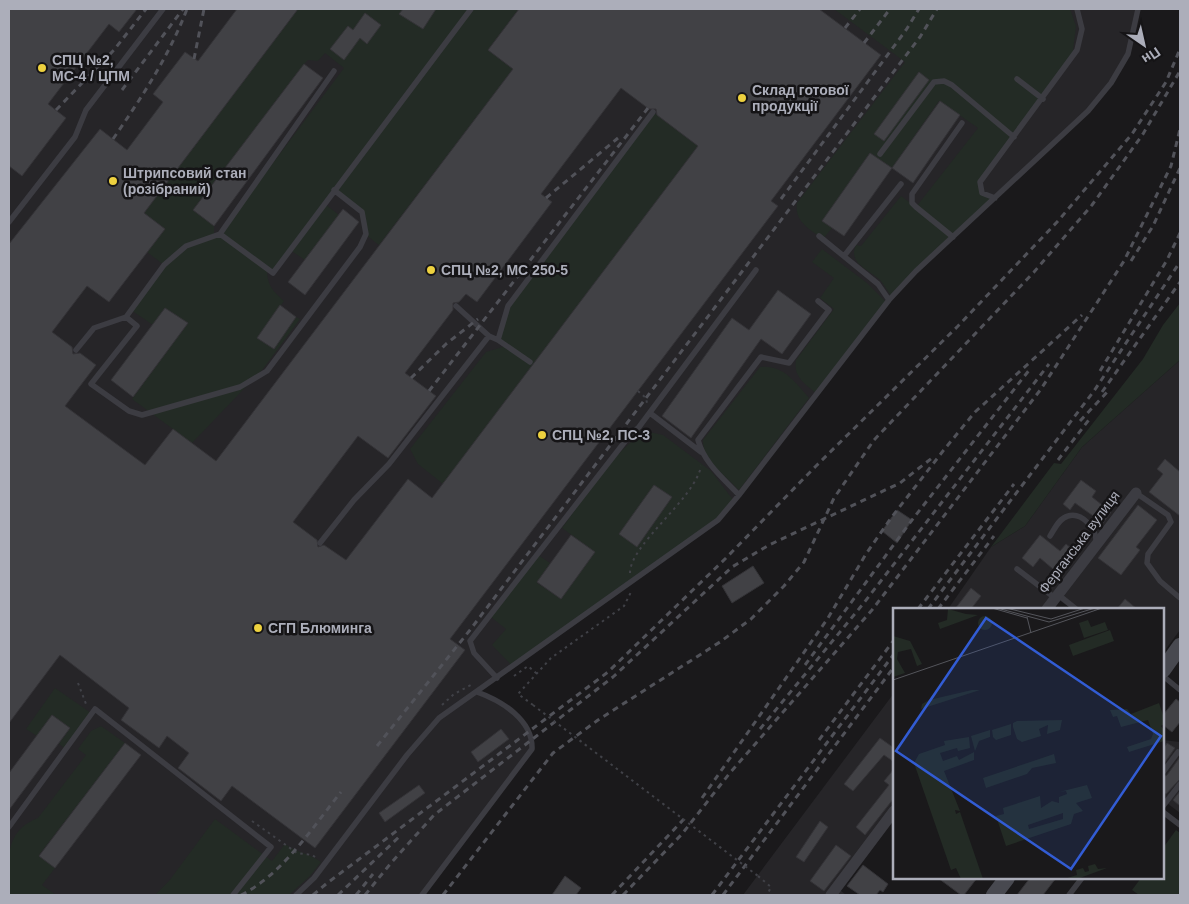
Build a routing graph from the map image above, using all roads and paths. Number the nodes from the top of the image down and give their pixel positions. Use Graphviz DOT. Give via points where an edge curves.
graph roads {
  1 [pos="162,9"];
  2 [pos="471,9"];
  3 [pos="1076,9"];
  4 [pos="1138,9"];
  5 [pos="334,72"];
  6 [pos="1017,79"];
  7 [pos="1043,99"];
  8 [pos="653,112"];
  9 [pos="962,123"];
  10 [pos="1014,137"];
  11 [pos="880,154"];
  12 [pos="901,184"];
  13 [pos="334,190"];
  14 [pos="995,198"];
  15 [pos="9,222"];
  16 [pos="220,234"];
  17 [pos="819,236"];
  18 [pos="953,237"];
  19 [pos="844,256"];
  20 [pos="756,270"];
  21 [pos="889,300"];
  22 [pos="818,301"];
  23 [pos="456,306"];
  24 [pos="126,316"];
  25 [pos="489,336"];
  26 [pos="498,340"];
  27 [pos="76,350"];
  28 [pos="530,362"];
  29 [pos="638,391"];
  30 [pos="650,413"];
  31 [pos="701,452"];
  32 [pos="1136,493"];
  33 [pos="739,495"];
  34 [pos="1050,536"];
  35 [pos="320,542"];
  36 [pos="1096,546"];
  37 [pos="1017,569"];
  38 [pos="1055,598"];
  39 [pos="1180,598"];
  40 [pos="1048,608"];
  41 [pos="1075,608"];
  42 [pos="1180,646"];
  43 [pos="1164,669"];
  44 [pos="536,673"];
  45 [pos="513,676"];
  46 [pos="1164,677"];
  47 [pos="497,678"];
  48 [pos="78,683"];
  49 [pos="491,683"];
  50 [pos="1180,690"];
  51 [pos="477,692"];
  52 [pos="518,694"];
  53 [pos="440,707"];
  54 [pos="95,710"];
  55 [pos="1178,752"];
  56 [pos="1164,771"];
  57 [pos="1180,784"];
  58 [pos="1164,805"];
  59 [pos="893,813"];
  60 [pos="1164,813"];
  61 [pos="246,816"];
  62 [pos="1179,822"];
  63 [pos="9,827"];
  64 [pos="321,862"];
  65 [pos="1006,879"];
  66 [pos="1081,879"];
  67 [pos="233,895"];
  68 [pos="296,895"];
  69 [pos="422,895"];
  70 [pos="767,895"];
  71 [pos="831,895"];
  72 [pos="994,895"];
  73 [pos="1069,895"];
  1 -- 15 [label="lane" via="86,110 75,137"];
  2 -- 13 [label="lane"];
  3 -- 7 [label="lane" via="1082,22 1080,42"];
  4 -- 14 [label="lane" via="1128,54 1111,83 1088,110"];
  5 -- 16 [label="lane"];
  6 -- 7 [label="lane"];
  7 -- 10 [label="lane"];
  8 -- 26 [label="lane" via="508,306"];
  9 -- 18 [label="lane" via="912,194 916,207"];
  10 -- 11 [label="lane" via="952,85 944,81 934,82"];
  10 -- 14 [label="lane" via="980,182 982,193"];
  12 -- 19 [label="lane"];
  13 -- 16 [label="lane" via="273,273"];
  13 -- 24 [label="lane" via="362,212 366,235 267,371 240,387 142,415 129,411 91,384 136,326"];
  14 -- 18 [label="lane"];
  16 -- 24 [label="lane" via="186,246 164,265"];
  17 -- 19 [label="lane"];
  18 -- 21 [label="lane"];
  19 -- 21 [label="lane" via="878,284"];
  20 -- 30 [label="lane"];
  21 -- 33 [label="lane"];
  22 -- 31 [label="lane" via="829,310 788,363 761,357 698,440"];
  23 -- 25 [label="lane"];
  24 -- 27 [label="lane" via="94,328"];
  25 -- 26 [label="lane"];
  25 -- 35 [label="lane" via="389,464"];
  26 -- 28 [label="lane"];
  29 -- 30 [label="path" via="646,398"];
  30 -- 31 [label="lane"];
  30 -- 47 [label="lane" via="470,641 474,653"];
  31 -- 33 [label="lane"];
  32 -- 36 [label="street, Ферганська вулиця"];
  32 -- 39 [label="lane" via="1168,515 1171,522 1148,554 1147,563 1160,581"];
  33 -- 47 [label="lane" via="718,520"];
  34 -- 36 [label="lane" via="1062,519 1078,517 1094,531"];
  36 -- 38 [label="street, Ферганська вулиця"];
  37 -- 38 [label="lane"];
  38 -- 40 [label="street, Ферганська вулиця"];
  38 -- 41 [label="lane" via="1061,597"];
  42 -- 43 [label="main road"];
  44 -- 45 [label="path" via="528,666"];
  46 -- 50 [label="lane"];
  47 -- 49 [label="lane"];
  48 -- 54 [label="path" via="86,704"];
  49 -- 51 [label="lane"];
  49 -- 53 [label="path" via="482,678 454,694"];
  51 -- 68 [label="lane" via="439,718 314,878"];
  51 -- 69 [label="lane" via="490,696 524,720 533,739 532,749"];
  52 -- 70 [label="path, bridge" via="767,883 772,890"];
  54 -- 63 [label="lane"];
  54 -- 67 [label="lane" via="271,847"];
  55 -- 56 [label="lane"];
  57 -- 58 [label="lane"];
  59 -- 71 [label="street"];
  60 -- 62 [label="lane"];
  61 -- 64 [label="path" via="297,853 312,855"];
  65 -- 72 [label="main road"];
  66 -- 73 [label="lane"];
}
